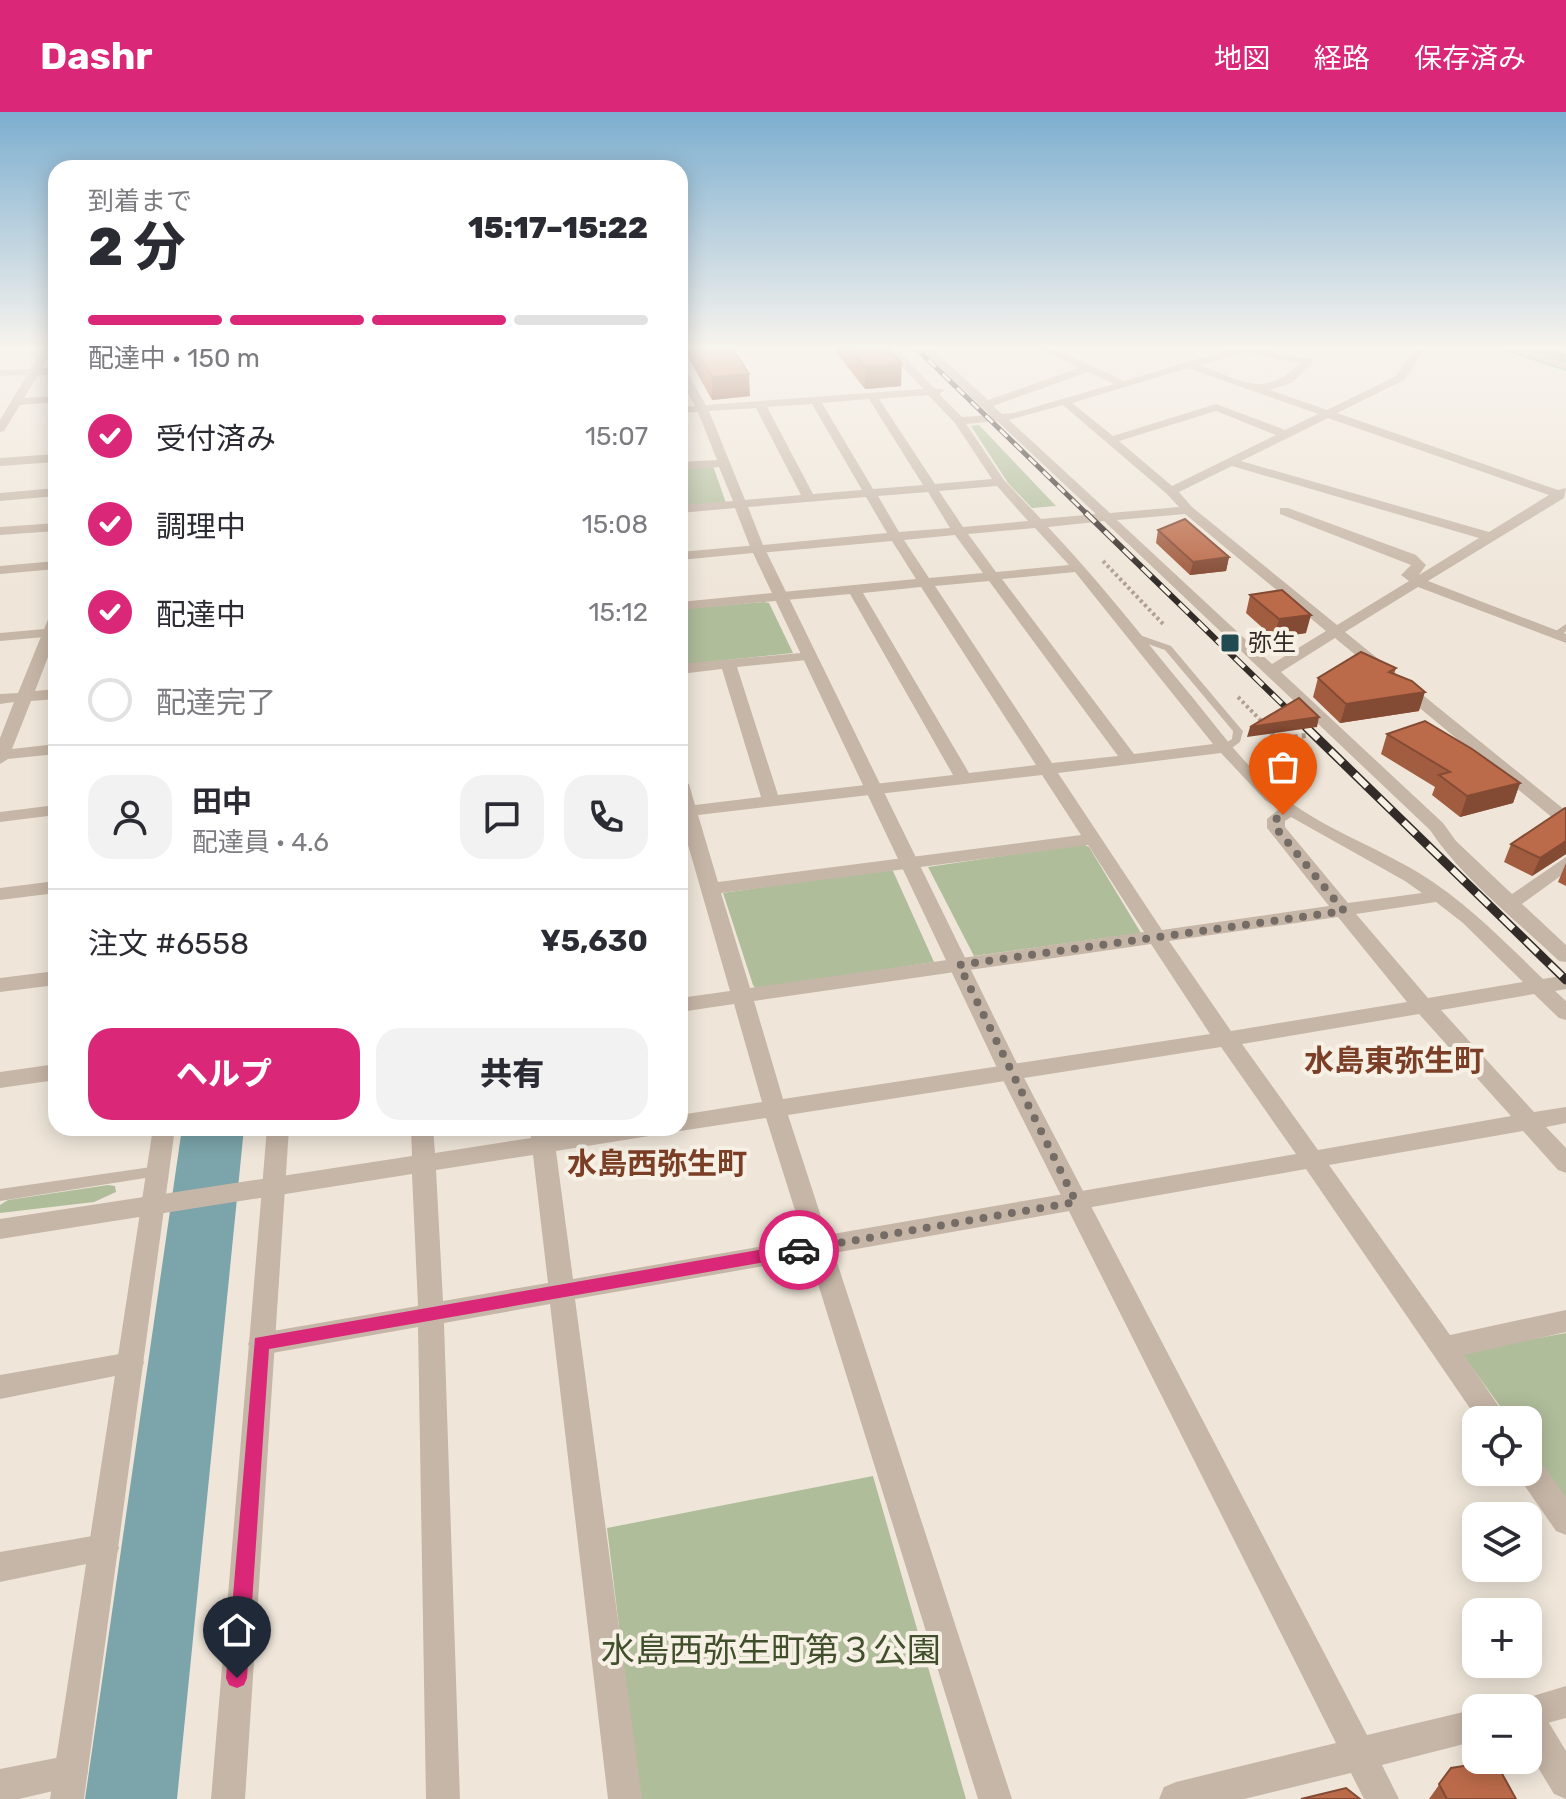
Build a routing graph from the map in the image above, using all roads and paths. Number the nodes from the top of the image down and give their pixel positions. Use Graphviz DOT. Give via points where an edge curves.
graph roads {
  1 [pos="708,425"];
  2 [pos="771,425"];
  3 [pos="830,425"];
  4 [pos="891,425"];
  5 [pos="962,425"];
  6 [pos="1006,425"];
  7 [pos="1093,425"];
  8 [pos="1160,425"];
  9 [pos="1260,425"];
  10 [pos="1307,425"];
  11 [pos="1360,425"];
  12 [pos="1286,435"];
  13 [pos="1112,440"];
  14 [pos="48,459"];
  15 [pos="0,462"];
  16 [pos="1232,462"];
  17 [pos="723,463"];
  18 [pos="688,465"];
  19 [pos="1000,482"];
  20 [pos="932,488"];
  21 [pos="1171,491"];
  22 [pos="48,493"];
  23 [pos="870,493"];
  24 [pos="1563,493"];
  25 [pos="0,497"];
  26 [pos="809,498"];
  27 [pos="740,504"];
  28 [pos="688,508"];
  29 [pos="1188,510"];
  30 [pos="1284,511"];
  31 [pos="1105,518"];
  32 [pos="1037,523"];
  33 [pos="48,528"];
  34 [pos="0,531"];
  35 [pos="959,531"];
  36 [pos="895,536"];
  37 [pos="1491,537"];
  38 [pos="758,549"];
  39 [pos="688,555"];
  40 [pos="1096,555"];
  41 [pos="48,566"];
  42 [pos="1079,568"];
  43 [pos="0,570"];
  44 [pos="994,576"];
  45 [pos="1419,581"];
  46 [pos="925,582"];
  47 [pos="854,589"];
  48 [pos="778,596"];
  49 [pos="688,605"];
  50 [pos="0,624"];
  51 [pos="48,624"];
  52 [pos="48,626"];
  53 [pos="1338,631"];
  54 [pos="1171,632"];
  55 [pos="1563,634"];
  56 [pos="0,637"];
  57 [pos="48,640"];
  58 [pos="807,655"];
  59 [pos="728,663"];
  60 [pos="688,668"];
  61 [pos="1271,671"];
  62 [pos="1234,694"];
  63 [pos="48,695"];
  64 [pos="24,697"];
  65 [pos="0,699"];
  66 [pos="1285,731"];
  67 [pos="1312,735"];
  68 [pos="1291,738"];
  69 [pos="1278,739"];
  70 [pos="1225,748"];
  71 [pos="48,750"];
  72 [pos="1,756"];
  73 [pos="1129,759"];
  74 [pos="1048,769"];
  75 [pos="1277,776"];
  76 [pos="964,779"];
  77 [pos="872,790"];
  78 [pos="771,802"];
  79 [pos="1291,810"];
  80 [pos="48,811"];
  81 [pos="688,812"];
  82 [pos="0,817"];
  83 [pos="1566,820"];
  84 [pos="688,823"];
  85 [pos="1094,839"];
  86 [pos="908,863"];
  87 [pos="1566,863"];
  88 [pos="48,888"];
  89 [pos="711,889"];
  90 [pos="0,894"];
  91 [pos="1440,896"];
  92 [pos="1510,904"];
  93 [pos="1344,911"];
  94 [pos="1157,937"];
  95 [pos="1566,956"];
  96 [pos="959,965"];
  97 [pos="48,979"];
  98 [pos="1566,982"];
  99 [pos="0,985"];
  100 [pos="1540,987"];
  101 [pos="742,996"];
  102 [pos="688,1004"];
  103 [pos="1425,1007"];
  104 [pos="1566,1013"];
  105 [pos="1227,1039"];
  106 [pos="1010,1072"];
  107 [pos="48,1073"];
  108 [pos="0,1080"];
  109 [pos="775,1109"];
  110 [pos="1566,1115"];
  111 [pos="688,1122"];
  112 [pos="1528,1122"];
  113 [pos="163,1136"];
  114 [pos="277,1136"];
  115 [pos="422,1136"];
  116 [pos="542,1136"];
  117 [pos="1313,1160"];
  118 [pos="424,1163"];
  119 [pos="1566,1164"];
  120 [pos="158,1171"];
  121 [pos="273,1186"];
  122 [pos="0,1195"];
  123 [pos="1076,1202"];
  124 [pos="154,1205"];
  125 [pos="0,1229"];
  126 [pos="819,1246"];
  127 [pos="563,1290"];
  128 [pos="431,1313"];
  129 [pos="1566,1321"];
  130 [pos="261,1344"];
  131 [pos="1443,1348"];
  132 [pos="131,1363"];
  133 [pos="0,1387"];
  134 [pos="1484,1406"];
  135 [pos="1541,1486"];
  136 [pos="1566,1521"];
  137 [pos="104,1548"];
  138 [pos="0,1567"];
  139 [pos="1566,1702"];
  140 [pos="1542,1708"];
  141 [pos="1462,1728"];
  142 [pos="1542,1743"];
  143 [pos="1360,1754"];
  144 [pos="1566,1782"];
  145 [pos="69,1785"];
  146 [pos="0,1786"];
  147 [pos="228,1799"];
  148 [pos="443,1799"];
  149 [pos="625,1799"];
  150 [pos="995,1799"];
  151 [pos="1179,1799"];
  152 [pos="1382,1799"];
  1 -- 17 [label="street"];
  2 -- 26 [label="street"];
  3 -- 23 [label="street"];
  4 -- 20 [label="street"];
  5 -- 19 [label="street"];
  6 -- 31 [label="street"];
  7 -- 13 [label="street"];
  8 -- 13 [label="street"];
  9 -- 12 [label="street"];
  10 -- 12 [label="street"];
  11 -- 24 [label="street"];
  12 -- 16 [label="street"];
  13 -- 21 [label="street"];
  14 -- 15 [label="street"];
  16 -- 21 [label="street"];
  16 -- 37 [label="street"];
  17 -- 18 [label="street"];
  17 -- 27 [label="street"];
  19 -- 20 [label="street"];
  19 -- 32 [label="street"];
  20 -- 23 [label="street"];
  20 -- 35 [label="street"];
  21 -- 29 [label="street"];
  22 -- 25 [label="street"];
  23 -- 26 [label="street"];
  23 -- 36 [label="street"];
  24 -- 37 [label="street"];
  26 -- 27 [label="street"];
  27 -- 28 [label="street"];
  27 -- 38 [label="street"];
  29 -- 31 [label="street"];
  29 -- 53 [label="street"];
  30 -- 45 [label="street" via="1411,558 1419,565 1408,575"];
  31 -- 32 [label="street"];
  31 -- 61 [label="street"];
  32 -- 35 [label="street"];
  32 -- 42 [label="street"];
  33 -- 34 [label="street"];
  35 -- 36 [label="street"];
  35 -- 44 [label="street"];
  36 -- 38 [label="street"];
  36 -- 46 [label="street"];
  37 -- 45 [label="street"];
  38 -- 39 [label="street"];
  38 -- 48 [label="street"];
  40 -- 54 [label="path"];
  41 -- 43 [label="street"];
  42 -- 44 [label="street"];
  42 -- 70 [label="street"];
  44 -- 46 [label="street"];
  44 -- 73 [label="street"];
  45 -- 53 [label="street"];
  45 -- 55 [label="street"];
  46 -- 47 [label="street"];
  46 -- 74 [label="street"];
  47 -- 48 [label="street"];
  47 -- 76 [label="street"];
  48 -- 49 [label="street"];
  48 -- 58 [label="street"];
  50 -- 51 [label="street"];
  52 -- 56 [label="street"];
  53 -- 61 [label="street"];
  53 -- 83 [label="street"];
  57 -- 64 [label="street"];
  58 -- 59 [label="street"];
  58 -- 77 [label="street"];
  59 -- 60 [label="street"];
  59 -- 78 [label="street"];
  61 -- 92 [label="street" via="1437,827"];
  62 -- 69 [label="path"];
  63 -- 64 [label="street"];
  64 -- 65 [label="street"];
  64 -- 72 [label="street"];
  66 -- 68 [label="path"];
  67 -- 68 [label="path"];
  68 -- 69 [label="path"];
  69 -- 75 [label="path" via="1281,747 1269,765"];
  70 -- 73 [label="street"];
  70 -- 79 [label="street"];
  71 -- 72 [label="street"];
  73 -- 74 [label="street"];
  74 -- 76 [label="street"];
  74 -- 85 [label="street"];
  76 -- 77 [label="street"];
  77 -- 78 [label="street"];
  77 -- 86 [label="street"];
  78 -- 81 [label="street"];
  79 -- 91 [label="street"];
  79 -- 93 [label="street" via="1276,819 1276,828"];
  80 -- 82 [label="street"];
  84 -- 89 [label="street"];
  85 -- 86 [label="street"];
  85 -- 94 [label="street"];
  86 -- 89 [label="street"];
  86 -- 96 [label="street"];
  87 -- 92 [label="street"];
  88 -- 90 [label="street"];
  89 -- 101 [label="street"];
  91 -- 93 [label="street"];
  91 -- 100 [label="street"];
  92 -- 95 [label="street"];
  93 -- 94 [label="street"];
  93 -- 103 [label="street"];
  94 -- 96 [label="street"];
  94 -- 105 [label="street"];
  96 -- 101 [label="street"];
  96 -- 106 [label="street"];
  97 -- 99 [label="street"];
  98 -- 100 [label="street"];
  100 -- 103 [label="street"];
  100 -- 104 [label="street"];
  101 -- 102 [label="street"];
  101 -- 109 [label="street"];
  103 -- 105 [label="street"];
  103 -- 112 [label="street"];
  105 -- 106 [label="street"];
  105 -- 117 [label="street"];
  106 -- 109 [label="street"];
  106 -- 123 [label="street"];
  107 -- 108 [label="street"];
  109 -- 111 [label="street"];
  109 -- 126 [label="street"];
  110 -- 112 [label="street"];
  112 -- 117 [label="street"];
  112 -- 119 [label="street"];
  113 -- 120 [label="street"];
  114 -- 121 [label="street"];
  115 -- 118 [label="street"];
  116 -- 118 [label="street"];
  116 -- 127 [label="street"];
  117 -- 123 [label="street"];
  117 -- 131 [label="street"];
  118 -- 121 [label="street"];
  118 -- 128 [label="street"];
  120 -- 122 [label="lane"];
  120 -- 124 [label="street"];
  121 -- 124 [label="street"];
  121 -- 130 [label="street"];
  123 -- 126 [label="street"];
  123 -- 143 [label="street"];
  124 -- 125 [label="street"];
  124 -- 132 [label="street"];
  126 -- 127 [label="street"];
  126 -- 150 [label="street"];
  127 -- 128 [label="street"];
  127 -- 149 [label="street"];
  128 -- 130 [label="street"];
  128 -- 148 [label="street"];
  129 -- 131 [label="street"];
  130 -- 147 [label="street"];
  131 -- 134 [label="street"];
  132 -- 133 [label="street"];
  132 -- 137 [label="street"];
  135 -- 136 [label="street"];
  137 -- 138 [label="street"];
  137 -- 145 [label="street"];
  139 -- 140 [label="street"];
  141 -- 143 [label="street"];
  142 -- 144 [label="street"];
  143 -- 151 [label="street"];
  143 -- 152 [label="street"];
  145 -- 146 [label="street"];
}
